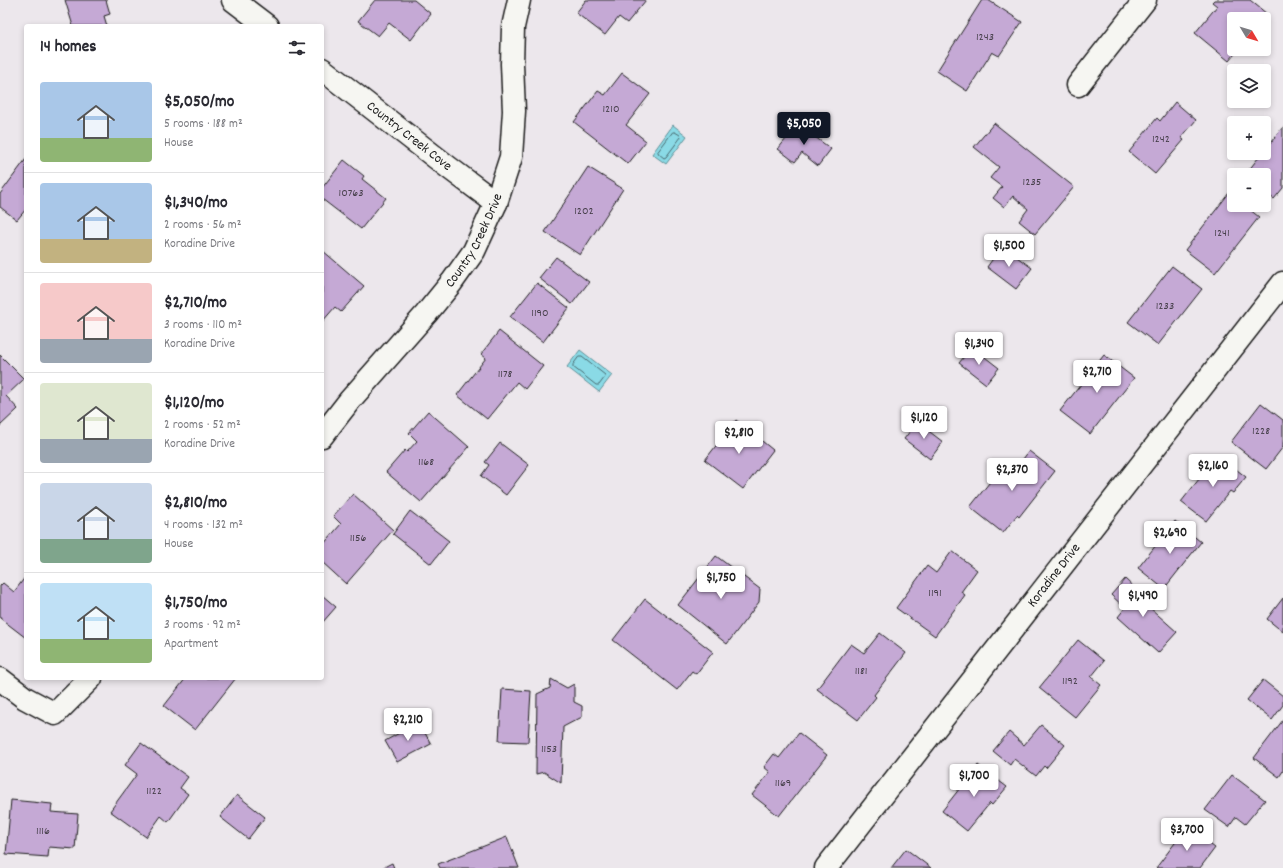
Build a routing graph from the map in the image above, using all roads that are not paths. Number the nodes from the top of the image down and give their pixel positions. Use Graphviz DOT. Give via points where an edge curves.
graph roads {
  1 [pos="233,0"];
  2 [pos="519,0"];
  3 [pos="1145,0"];
  4 [pos="263,24"];
  5 [pos="324,71"];
  6 [pos="1078,85"];
  7 [pos="496,203"];
  8 [pos="1283,282"];
  9 [pos="324,433"];
  10 [pos="0,679"];
  11 [pos="89,680"];
  12 [pos="826,868"];
  1 -- 4 [label="street"];
  2 -- 7 [label="street, Country Creek Drive" via="513,28 514,111 511,157"];
  3 -- 6 [label="street"];
  5 -- 7 [label="street, Country Creek Cove"];
  7 -- 9 [label="street, Country Creek Drive" via="474,251 452,282"];
  8 -- 12 [label="street, Koradine Drive"];
  10 -- 11 [label="street" via="25,698 55,714"];
}
